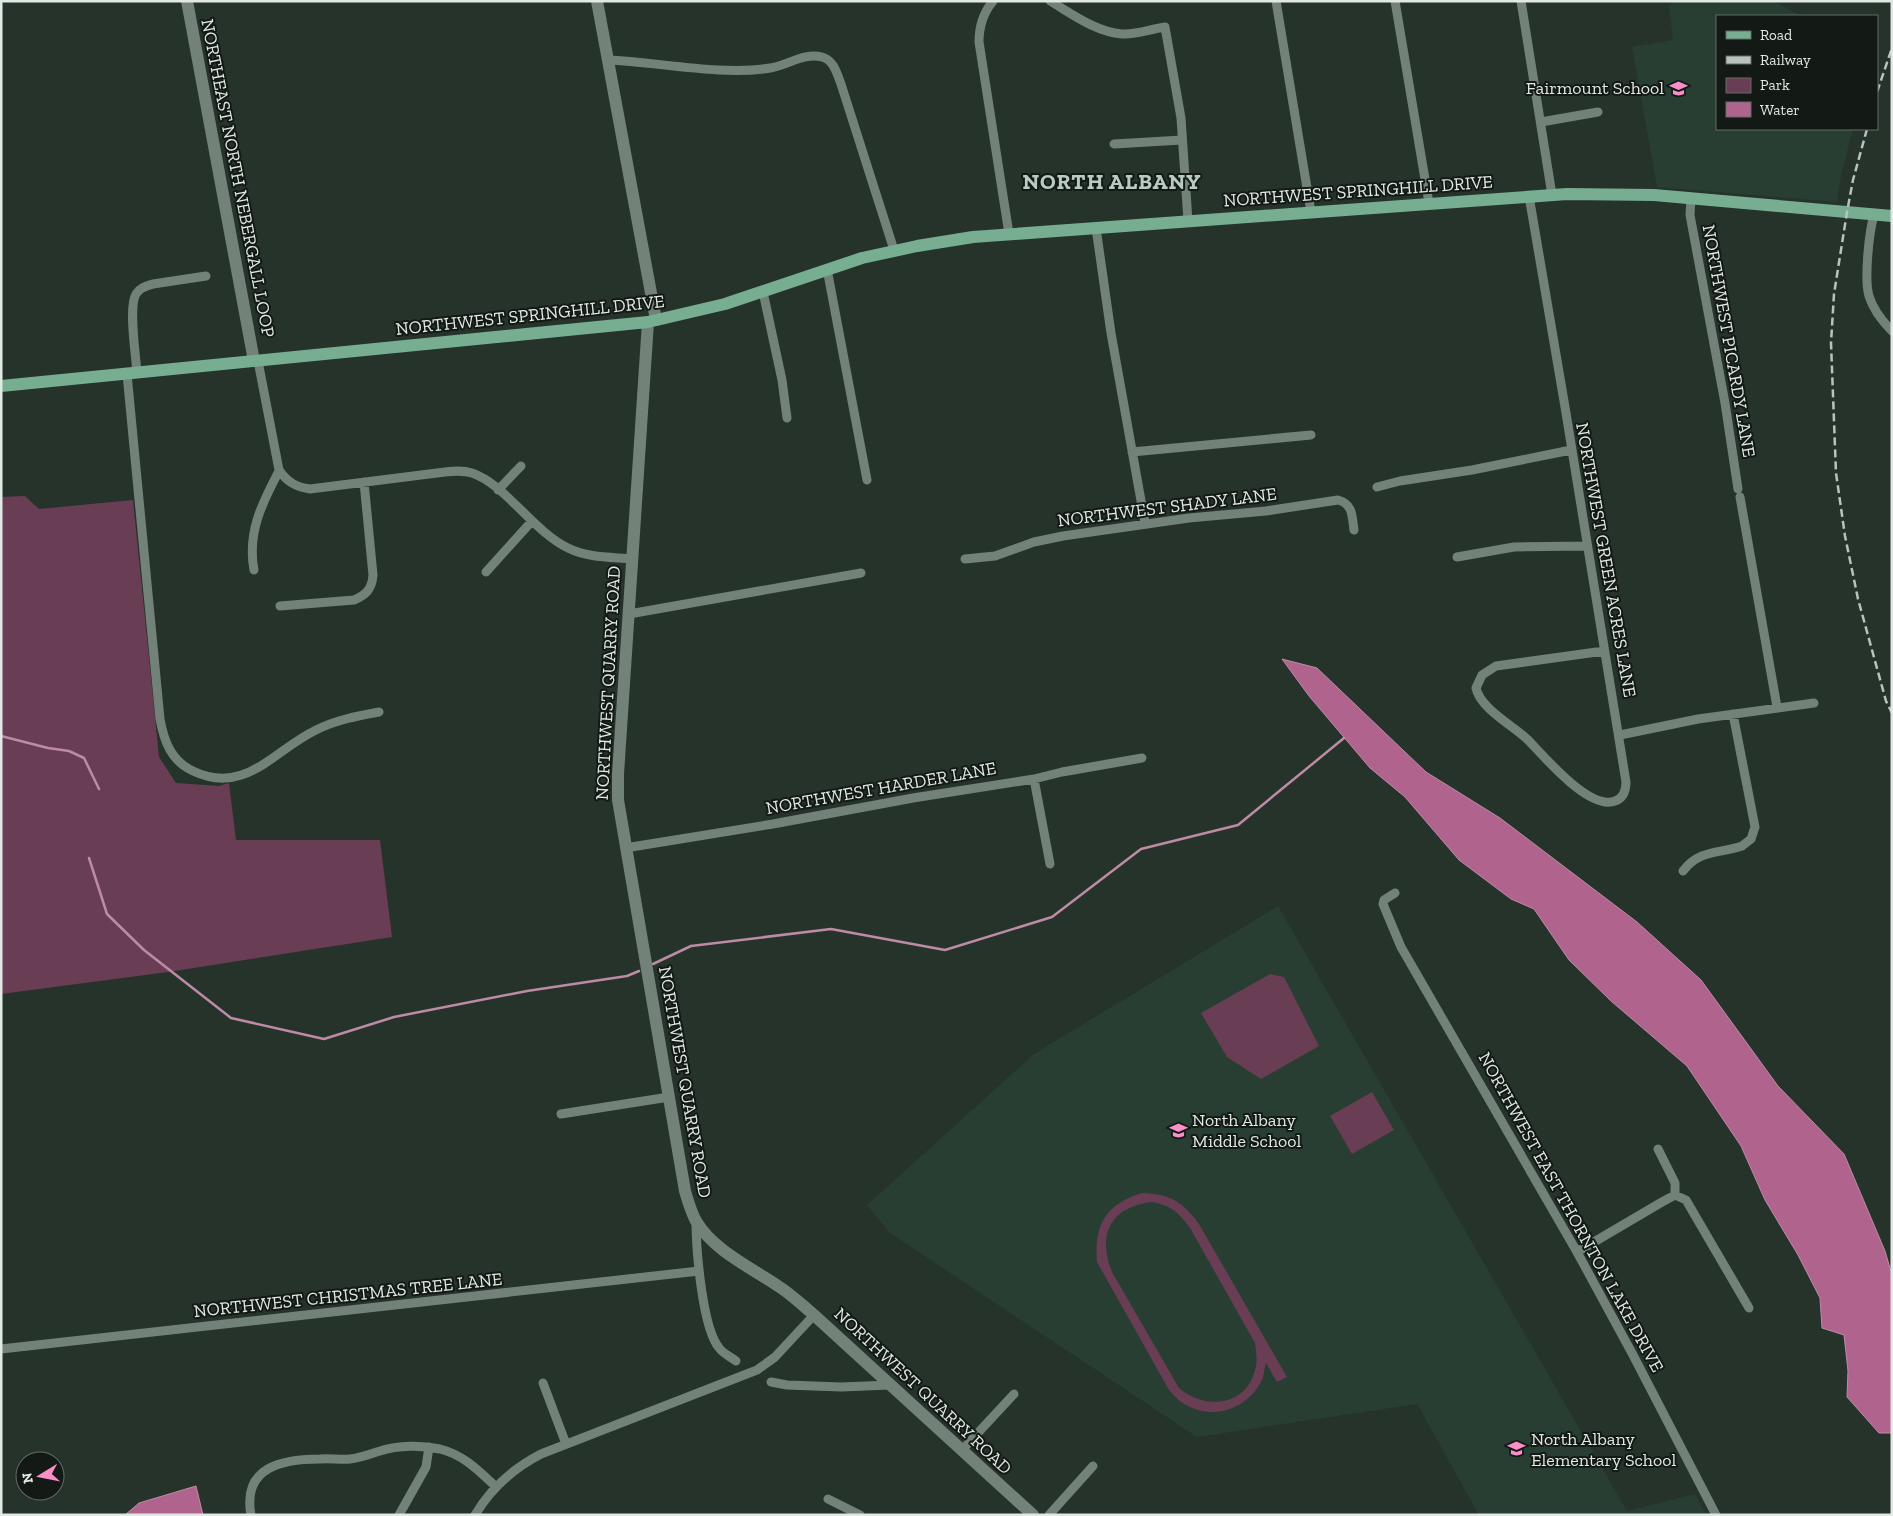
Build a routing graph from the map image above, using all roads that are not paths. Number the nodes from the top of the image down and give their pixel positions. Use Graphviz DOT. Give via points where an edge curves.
graph roads {
  1 [pos="187,1"];
  2 [pos="598,1"];
  3 [pos="993,1"];
  4 [pos="1050,1"];
  5 [pos="1276,1"];
  6 [pos="1395,1"];
  7 [pos="1521,1"];
  8 [pos="608,60"];
  9 [pos="1598,112"];
  10 [pos="1541,122"];
  11 [pos="1182,140"];
  12 [pos="1114,144"];
  13 [pos="1552,195"];
  14 [pos="1530,196"];
  15 [pos="1691,198"];
  16 [pos="1429,203"];
  17 [pos="1311,212"];
  18 [pos="1874,215"];
  19 [pos="1892,216"];
  20 [pos="1188,221"];
  21 [pos="1096,228"];
  22 [pos="1009,234"];
  23 [pos="894,250"];
  24 [pos="827,269"];
  25 [pos="206,276"];
  26 [pos="763,292"];
  27 [pos="652,321"];
  28 [pos="1892,331"];
  29 [pos="256,361"];
  30 [pos="132,374"];
  31 [pos="1,386"];
  32 [pos="787,418"];
  33 [pos="1312,435"];
  34 [pos="1571,450"];
  35 [pos="1132,452"];
  36 [pos="522,466"];
  37 [pos="280,471"];
  38 [pos="867,480"];
  39 [pos="364,482"];
  40 [pos="1377,487"];
  41 [pos="498,490"];
  42 [pos="532,522"];
  43 [pos="1145,523"];
  44 [pos="1354,530"];
  45 [pos="1587,546"];
  46 [pos="1457,557"];
  47 [pos="632,559"];
  48 [pos="965,559"];
  49 [pos="254,570"];
  50 [pos="486,572"];
  51 [pos="861,573"];
  52 [pos="280,606"];
  53 [pos="629,614"];
  54 [pos="1604,651"];
  55 [pos="1814,703"];
  56 [pos="1777,707"];
  57 [pos="379,712"];
  58 [pos="1733,714"];
  59 [pos="1620,735"];
  60 [pos="1142,758"];
  61 [pos="1034,779"];
  62 [pos="625,848"];
  63 [pos="1050,864"];
  64 [pos="1683,871"];
  65 [pos="1394,893"];
  66 [pos="669,1097"];
  67 [pos="561,1114"];
  68 [pos="1658,1149"];
  69 [pos="1675,1195"];
  70 [pos="696,1220"];
  71 [pos="1577,1252"];
  72 [pos="699,1271"];
  73 [pos="1749,1308"];
  74 [pos="814,1315"];
  75 [pos="1,1349"];
  76 [pos="736,1361"];
  77 [pos="771,1382"];
  78 [pos="543,1383"];
  79 [pos="890,1385"];
  80 [pos="1014,1394"];
  81 [pos="566,1444"];
  82 [pos="429,1447"];
  83 [pos="962,1450"];
  84 [pos="1093,1466"];
  85 [pos="496,1487"];
  86 [pos="828,1499"];
  87 [pos="251,1515"];
  88 [pos="399,1515"];
  89 [pos="475,1515"];
  90 [pos="860,1515"];
  91 [pos="1032,1515"];
  92 [pos="1049,1515"];
  93 [pos="1716,1515"];
  1 -- 29 [label="street, NORTHEAST NORTH NEBERGALL LOOP"];
  2 -- 8 [label="street, NORTHWEST QUARRY ROAD"];
  3 -- 22 [label="street" via="984,16 979,42"];
  4 -- 11 [label="street" via="1084,21 1112,32 1133,34 1165,27"];
  5 -- 17 [label="street"];
  6 -- 16 [label="street"];
  7 -- 10 [label="street"];
  8 -- 23 [label="street" via="758,70 810,56 826,58 841,84"];
  8 -- 27 [label="street, NORTHWEST QUARRY ROAD"];
  9 -- 10 [label="street"];
  10 -- 13 [label="street"];
  11 -- 12 [label="street"];
  11 -- 20 [label="street"];
  13 -- 14 [label="main road, NORTHWEST SPRINGHILL DRIVE"];
  13 -- 15 [label="main road, NORTHWEST SPRINGHILL DRIVE" via="1606,193"];
  14 -- 16 [label="main road, NORTHWEST SPRINGHILL DRIVE"];
  14 -- 34 [label="street, NORTHWEST GREEN ACRES LANE"];
  15 -- 18 [label="main road, NORTHWEST SPRINGHILL DRIVE"];
  15 -- 56 [label="street, NORTHWEST PICARDY LANE" via="1690,214"];
  16 -- 17 [label="main road, NORTHWEST SPRINGHILL DRIVE"];
  17 -- 20 [label="main road, NORTHWEST SPRINGHILL DRIVE"];
  18 -- 19 [label="main road, NORTHWEST SPRINGHILL DRIVE"];
  18 -- 28 [label="street" via="1867,288 1874,309"];
  20 -- 21 [label="main road, NORTHWEST SPRINGHILL DRIVE"];
  21 -- 22 [label="main road, NORTHWEST SPRINGHILL DRIVE"];
  21 -- 35 [label="street"];
  22 -- 23 [label="main road, NORTHWEST SPRINGHILL DRIVE"];
  23 -- 24 [label="main road, NORTHWEST SPRINGHILL DRIVE"];
  24 -- 26 [label="main road, NORTHWEST SPRINGHILL DRIVE"];
  24 -- 38 [label="street"];
  25 -- 30 [label="street" via="153,284 137,292 132,304"];
  26 -- 27 [label="main road, NORTHWEST SPRINGHILL DRIVE"];
  26 -- 32 [label="street"];
  27 -- 29 [label="main road, NORTHWEST SPRINGHILL DRIVE"];
  27 -- 47 [label="street, NORTHWEST QUARRY ROAD"];
  29 -- 30 [label="main road, NORTHWEST SPRINGHILL DRIVE"];
  29 -- 37 [label="street"];
  30 -- 31 [label="main road, NORTHWEST SPRINGHILL DRIVE"];
  30 -- 57 [label="street" via="162,732 170,752 189,769 213,778 240,777 318,729 348,718"];
  33 -- 35 [label="street"];
  34 -- 40 [label="street"];
  34 -- 45 [label="street, NORTHWEST GREEN ACRES LANE"];
  35 -- 43 [label="street"];
  36 -- 41 [label="street"];
  37 -- 39 [label="street" via="291,484 300,488"];
  37 -- 49 [label="street" via="263,502 254,530 251,554"];
  39 -- 41 [label="street" via="458,471 471,473"];
  39 -- 52 [label="street" via="373,575 369,591 354,600"];
  41 -- 42 [label="street"];
  42 -- 47 [label="street" via="557,542 578,552"];
  42 -- 50 [label="street"];
  43 -- 44 [label="street, NORTHWEST SHADY LANE" via="1338,500 1351,508"];
  43 -- 48 [label="street, NORTHWEST SHADY LANE" via="1063,536 995,556"];
  45 -- 46 [label="street" via="1514,547"];
  45 -- 54 [label="street, NORTHWEST GREEN ACRES LANE"];
  47 -- 53 [label="street, NORTHWEST QUARRY ROAD"];
  51 -- 53 [label="street"];
  53 -- 62 [label="street, NORTHWEST QUARRY ROAD" via="618,774"];
  54 -- 59 [label="street, NORTHWEST GREEN ACRES LANE"];
  54 -- 59 [label="street, NORTHWEST GREEN ACRES LANE" via="1496,666 1482,675 1476,688 1487,705 1578,788 1601,802 1620,798 1626,789"];
  55 -- 56 [label="street"];
  56 -- 58 [label="street"];
  58 -- 59 [label="street"];
  58 -- 64 [label="street" via="1754,833 1742,846 1697,857"];
  60 -- 61 [label="street, NORTHWEST HARDER LANE"];
  61 -- 62 [label="street, NORTHWEST HARDER LANE"];
  61 -- 63 [label="street"];
  62 -- 66 [label="street, NORTHWEST QUARRY ROAD"];
  65 -- 71 [label="street, NORTHWEST EAST THORNTON LAKE DRIVE" via="1383,904 1392,928"];
  66 -- 67 [label="street"];
  66 -- 70 [label="street, NORTHWEST QUARRY ROAD" via="685,1191"];
  68 -- 69 [label="street" via="1675,1183"];
  69 -- 71 [label="street"];
  69 -- 73 [label="street" via="1686,1200"];
  70 -- 72 [label="street, NORTHWEST QUARRY ROAD"];
  70 -- 74 [label="street, NORTHWEST QUARRY ROAD" via="719,1246"];
  71 -- 93 [label="street, NORTHWEST EAST THORNTON LAKE DRIVE"];
  72 -- 75 [label="street, NORTHWEST CHRISTMAS TREE LANE"];
  72 -- 76 [label="street, NORTHWEST QUARRY ROAD" via="712,1335 720,1349"];
  74 -- 79 [label="street, NORTHWEST QUARRY ROAD"];
  74 -- 81 [label="street" via="775,1357 757,1370"];
  77 -- 79 [label="street" via="841,1387"];
  78 -- 81 [label="street"];
  79 -- 83 [label="street, NORTHWEST QUARRY ROAD"];
  80 -- 83 [label="street"];
  81 -- 85 [label="street" via="530,1459"];
  82 -- 85 [label="street" via="456,1454"];
  82 -- 87 [label="street" via="391,1448 349,1459 275,1464 261,1473 251,1488"];
  82 -- 88 [label="street" via="426,1467"];
  83 -- 91 [label="street, NORTHWEST QUARRY ROAD"];
  84 -- 92 [label="street"];
  85 -- 89 [label="street"];
  86 -- 90 [label="street"];
}
